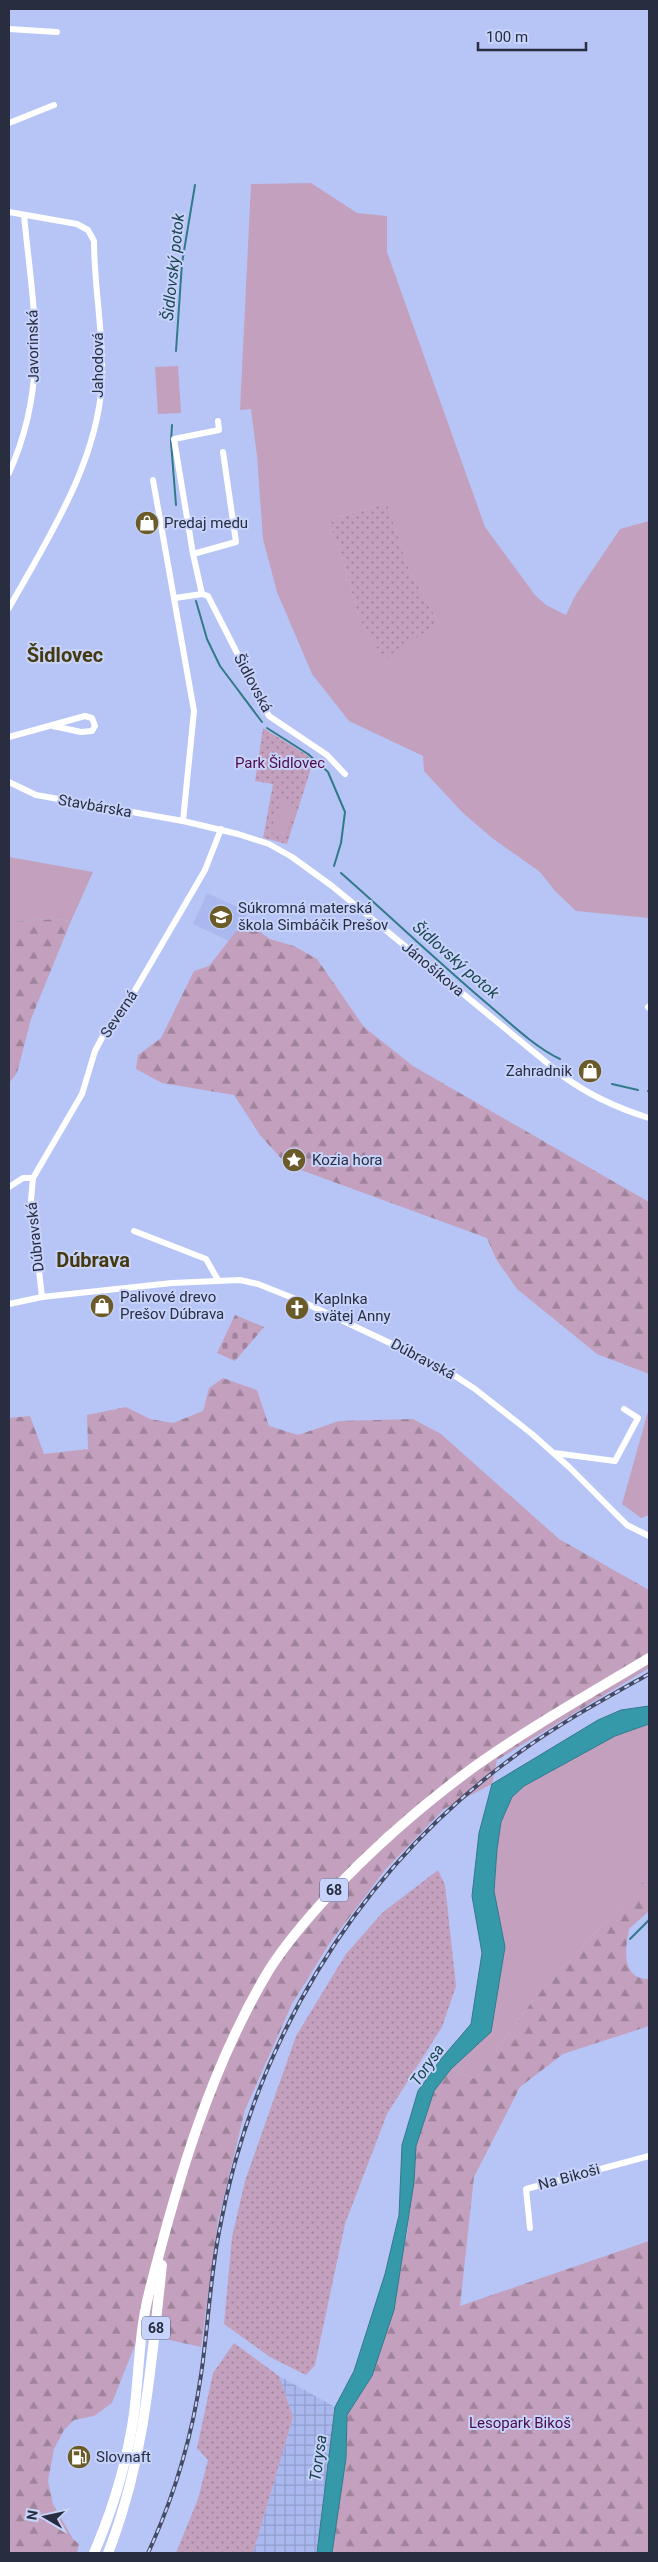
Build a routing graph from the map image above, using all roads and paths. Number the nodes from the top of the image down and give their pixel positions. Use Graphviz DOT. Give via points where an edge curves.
graph roads {
  1 [pos="9,29"];
  2 [pos="57,32"];
  3 [pos="54,105"];
  4 [pos="9,124"];
  5 [pos="9,212"];
  6 [pos="24,215"];
  7 [pos="218,421"];
  8 [pos="223,452"];
  9 [pos="9,473"];
  10 [pos="153,480"];
  11 [pos="193,554"];
  12 [pos="202,594"];
  13 [pos="175,598"];
  14 [pos="9,608"];
  15 [pos="53,726"];
  16 [pos="9,737"];
  17 [pos="345,774"];
  18 [pos="9,782"];
  19 [pos="183,821"];
  20 [pos="221,829"];
  21 [pos="649,1118"];
  22 [pos="33,1178"];
  23 [pos="9,1187"];
  24 [pos="134,1231"];
  25 [pos="218,1280"];
  26 [pos="42,1297"];
  27 [pos="9,1304"];
  28 [pos="624,1409"];
  29 [pos="554,1454"];
  30 [pos="649,1536"];
  31 [pos="649,1658"];
  32 [pos="649,2156"];
  33 [pos="530,2228"];
  34 [pos="165,2240"];
  35 [pos="94,2553"];
  36 [pos="108,2553"];
  1 -- 2 [label="street"];
  3 -- 4 [label="street"];
  5 -- 6 [label="street, Jahodová"];
  6 -- 9 [label="street, Javorinská" via="36,339 36,373 30,413"];
  6 -- 14 [label="street, Jahodová" via="77,224 88,230 94,241 102,382 94,423 72,490"];
  7 -- 11 [label="street" via="219,430 174,439"];
  8 -- 11 [label="street" via="236,542"];
  10 -- 13 [label="street"];
  11 -- 12 [label="street"];
  12 -- 13 [label="street"];
  12 -- 17 [label="street, Šidlovská" via="208,596 269,716 327,754"];
  13 -- 19 [label="street" via="194,711"];
  15 -- 15 [label="street" via="85,716 95,723 92,731 86,733"];
  15 -- 16 [label="street"];
  18 -- 19 [label="street, Stavbárska" via="36,795"];
  19 -- 20 [label="street, Jánošíkova"];
  20 -- 21 [label="street, Jánošíkova" via="269,844 292,857 332,886 563,1076 612,1106"];
  20 -- 22 [label="street, Severná" via="212,855 181,914 134,992 104,1034 95,1051 82,1094"];
  22 -- 23 [label="street" via="22,1178"];
  22 -- 26 [label="street, Dúbravská" via="31,1200"];
  24 -- 25 [label="street" via="206,1259"];
  25 -- 26 [label="street, Dúbravská" via="129,1286"];
  25 -- 29 [label="street, Dúbravská" via="244,1280 258,1284 443,1368 475,1389"];
  26 -- 27 [label="street, Dúbravská"];
  28 -- 29 [label="street" via="638,1418 615,1462"];
  29 -- 30 [label="street, Dúbravská" via="627,1525"];
  31 -- 34 [label="main road, 68" via="520,1736 459,1779 361,1862 293,1937 270,1969 238,2028 192,2142"];
  32 -- 33 [label="street, Na Bikoši" via="526,2189"];
  34 -- 35 [label="main road, 68" via="147,2302 128,2446 120,2481"];
  34 -- 36 [label="main road, 68" via="140,2446 128,2498"];
}
